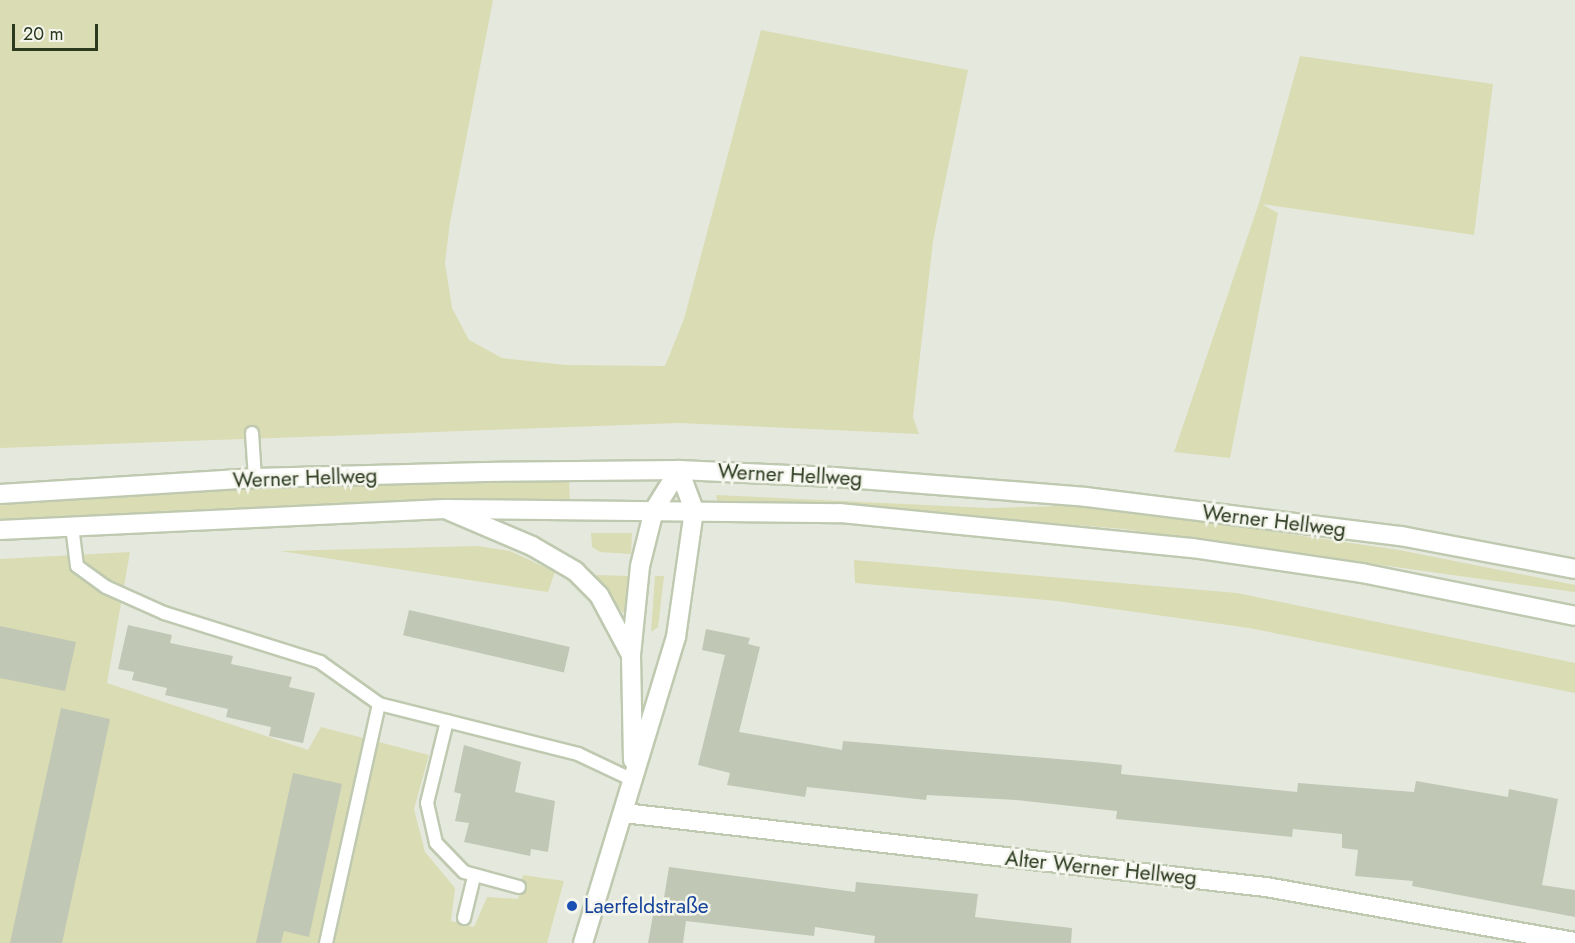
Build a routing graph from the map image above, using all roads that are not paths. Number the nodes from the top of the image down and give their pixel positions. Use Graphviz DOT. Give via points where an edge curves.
graph roads {
  1 [pos="252,433"];
  2 [pos="679,470"];
  3 [pos="255,478"];
  4 [pos="0,494"];
  5 [pos="445,509"];
  6 [pos="654,510"];
  7 [pos="694,510"];
  8 [pos="72,526"];
  9 [pos="0,530"];
  10 [pos="1575,569"];
  11 [pos="1575,616"];
  12 [pos="631,655"];
  13 [pos="379,704"];
  14 [pos="447,721"];
  15 [pos="633,780"];
  16 [pos="624,813"];
  17 [pos="474,877"];
  18 [pos="519,887"];
  19 [pos="464,918"];
  20 [pos="1575,942"];
  21 [pos="326,943"];
  22 [pos="583,943"];
  1 -- 3 [label="lane"];
  2 -- 3 [label="main road, Werner Hellweg"];
  2 -- 6 [label="main road"];
  2 -- 7 [label="main road"];
  2 -- 10 [label="main road, Werner Hellweg" via="1086,497 1401,536"];
  3 -- 4 [label="main road, Werner Hellweg"];
  5 -- 6 [label="main road, Werner Hellweg"];
  5 -- 8 [label="main road, Werner Hellweg"];
  5 -- 12 [label="main road" via="532,546 575,571 599,595"];
  6 -- 7 [label="main road, Werner Hellweg"];
  6 -- 12 [label="main road" via="640,566"];
  7 -- 11 [label="main road, Werner Hellweg" via="840,513 1051,530 1362,573"];
  7 -- 15 [label="main road" via="676,637"];
  8 -- 9 [label="main road, Werner Hellweg"];
  8 -- 13 [label="lane" via="77,566 89,578 165,613 320,662"];
  12 -- 15 [label="main road"];
  13 -- 14 [label="lane"];
  13 -- 21 [label="lane"];
  14 -- 15 [label="lane" via="578,754"];
  14 -- 17 [label="lane" via="426,803 436,843"];
  15 -- 16 [label="main road"];
  16 -- 20 [label="main road, Alter Werner Hellweg" via="1266,887"];
  16 -- 22 [label="main road"];
  17 -- 18 [label="lane"];
  17 -- 19 [label="lane"];
}
